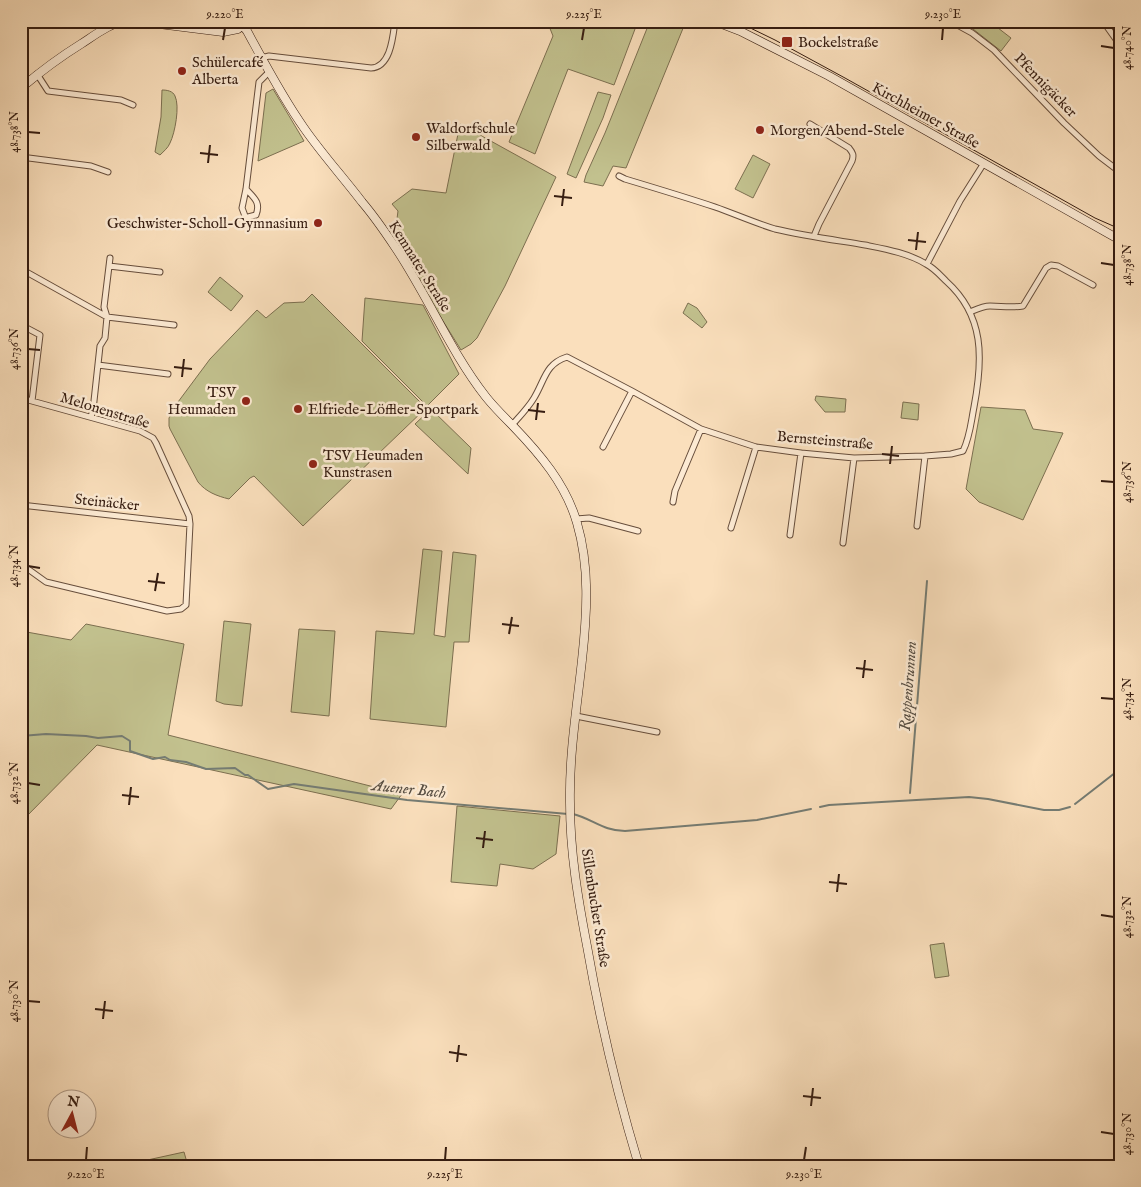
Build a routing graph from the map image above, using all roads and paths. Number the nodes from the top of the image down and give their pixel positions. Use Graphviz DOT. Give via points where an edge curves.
graph roads {
  1 [pos="126,21"];
  2 [pos="135,21"];
  3 [pos="395,21"];
  4 [pos="950,21"];
  5 [pos="1103,21"];
  6 [pos="243,23"];
  7 [pos="723,23"];
  8 [pos="1120,45"];
  9 [pos="262,58"];
  10 [pos="377,68"];
  11 [pos="269,72"];
  12 [pos="37,74"];
  13 [pos="379,74"];
  14 [pos="21,88"];
  15 [pos="133,105"];
  16 [pos="810,124"];
  17 [pos="21,157"];
  18 [pos="984,163"];
  19 [pos="108,172"];
  20 [pos="1120,172"];
  21 [pos="619,176"];
  22 [pos="246,189"];
  23 [pos="814,236"];
  24 [pos="1120,240"];
  25 [pos="110,258"];
  26 [pos="928,264"];
  27 [pos="109,266"];
  28 [pos="21,269"];
  29 [pos="160,272"];
  30 [pos="1094,285"];
  31 [pos="970,312"];
  32 [pos="107,317"];
  33 [pos="174,325"];
  34 [pos="21,326"];
  35 [pos="98,365"];
  36 [pos="168,374"];
  37 [pos="632,391"];
  38 [pos="21,398"];
  39 [pos="32,401"];
  40 [pos="91,417"];
  41 [pos="512,425"];
  42 [pos="700,429"];
  43 [pos="756,446"];
  44 [pos="603,447"];
  45 [pos="801,453"];
  46 [pos="925,456"];
  47 [pos="854,458"];
  48 [pos="673,502"];
  49 [pos="21,506"];
  50 [pos="576,519"];
  51 [pos="190,524"];
  52 [pos="916,526"];
  53 [pos="731,528"];
  54 [pos="638,531"];
  55 [pos="790,535"];
  56 [pos="843,543"];
  57 [pos="21,564"];
  58 [pos="583,650"];
  59 [pos="576,716"];
  60 [pos="657,732"];
  61 [pos="639,1166"];
  1 -- 12 [label="street" via="110,26"];
  2 -- 6 [label="street" via="223,32 238,29"];
  3 -- 10 [label="street" via="390,49"];
  4 -- 20 [label="street, Pfennigäcker" via="994,50 1099,156"];
  5 -- 8 [label="street"];
  6 -- 9 [label="street, Kemnater Straße"];
  7 -- 18 [label="street, Kirchheimer Straße" via="829,76"];
  9 -- 10 [label="street" via="269,56"];
  9 -- 11 [label="street, Kemnater Straße"];
  10 -- 13 [label="street"];
  11 -- 22 [label="street" via="259,82"];
  11 -- 41 [label="street, Kemnater Straße" via="305,130 363,202 409,268 467,371"];
  12 -- 14 [label="street"];
  12 -- 15 [label="street" via="48,90 121,100"];
  16 -- 23 [label="street" via="849,148 854,157"];
  17 -- 19 [label="street" via="91,166"];
  18 -- 24 [label="street, Kirchheimer Straße"];
  18 -- 26 [label="street" via="960,201"];
  21 -- 23 [label="street, Bernsteinstraße" via="776,229"];
  22 -- 22 [label="street" via="242,208 248,217 256,215 258,208"];
  23 -- 26 [label="street, Bernsteinstraße" via="886,249"];
  25 -- 27 [label="street"];
  26 -- 31 [label="street, Bernsteinstraße" via="954,288"];
  27 -- 29 [label="street"];
  27 -- 32 [label="street" via="104,307"];
  28 -- 32 [label="street"];
  30 -- 31 [label="street" via="1051,265 1022,306 990,306"];
  31 -- 46 [label="street, Bernsteinstraße" via="980,356 968,439 963,451"];
  32 -- 33 [label="street"];
  32 -- 35 [label="street"];
  34 -- 39 [label="street" via="40,335"];
  35 -- 36 [label="street"];
  35 -- 40 [label="street"];
  37 -- 41 [label="street, Bernsteinstraße" via="568,358 559,360 551,365 535,397"];
  37 -- 42 [label="street, Bernsteinstraße"];
  37 -- 44 [label="street"];
  38 -- 39 [label="street, Melonenstraße"];
  39 -- 40 [label="street, Melonenstraße"];
  40 -- 51 [label="street, Melonenstraße" via="140,431 152,438"];
  41 -- 50 [label="street, Kemnater Straße" via="550,469"];
  42 -- 43 [label="street, Bernsteinstraße"];
  42 -- 48 [label="street"];
  43 -- 45 [label="street, Bernsteinstraße"];
  43 -- 53 [label="street"];
  45 -- 47 [label="street, Bernsteinstraße"];
  45 -- 55 [label="street"];
  46 -- 47 [label="street, Bernsteinstraße"];
  46 -- 52 [label="street"];
  47 -- 56 [label="street"];
  49 -- 51 [label="street, Steinäcker"];
  50 -- 54 [label="street" via="589,518"];
  50 -- 58 [label="street, Kemnater Straße" via="585,569"];
  51 -- 57 [label="street, Melonenstraße" via="186,605 175,611 46,582"];
  58 -- 59 [label="street, Sillenbucher Straße"];
  59 -- 60 [label="street"];
  59 -- 61 [label="street, Sillenbucher Straße" via="570,813 573,860 596,994"];
}
